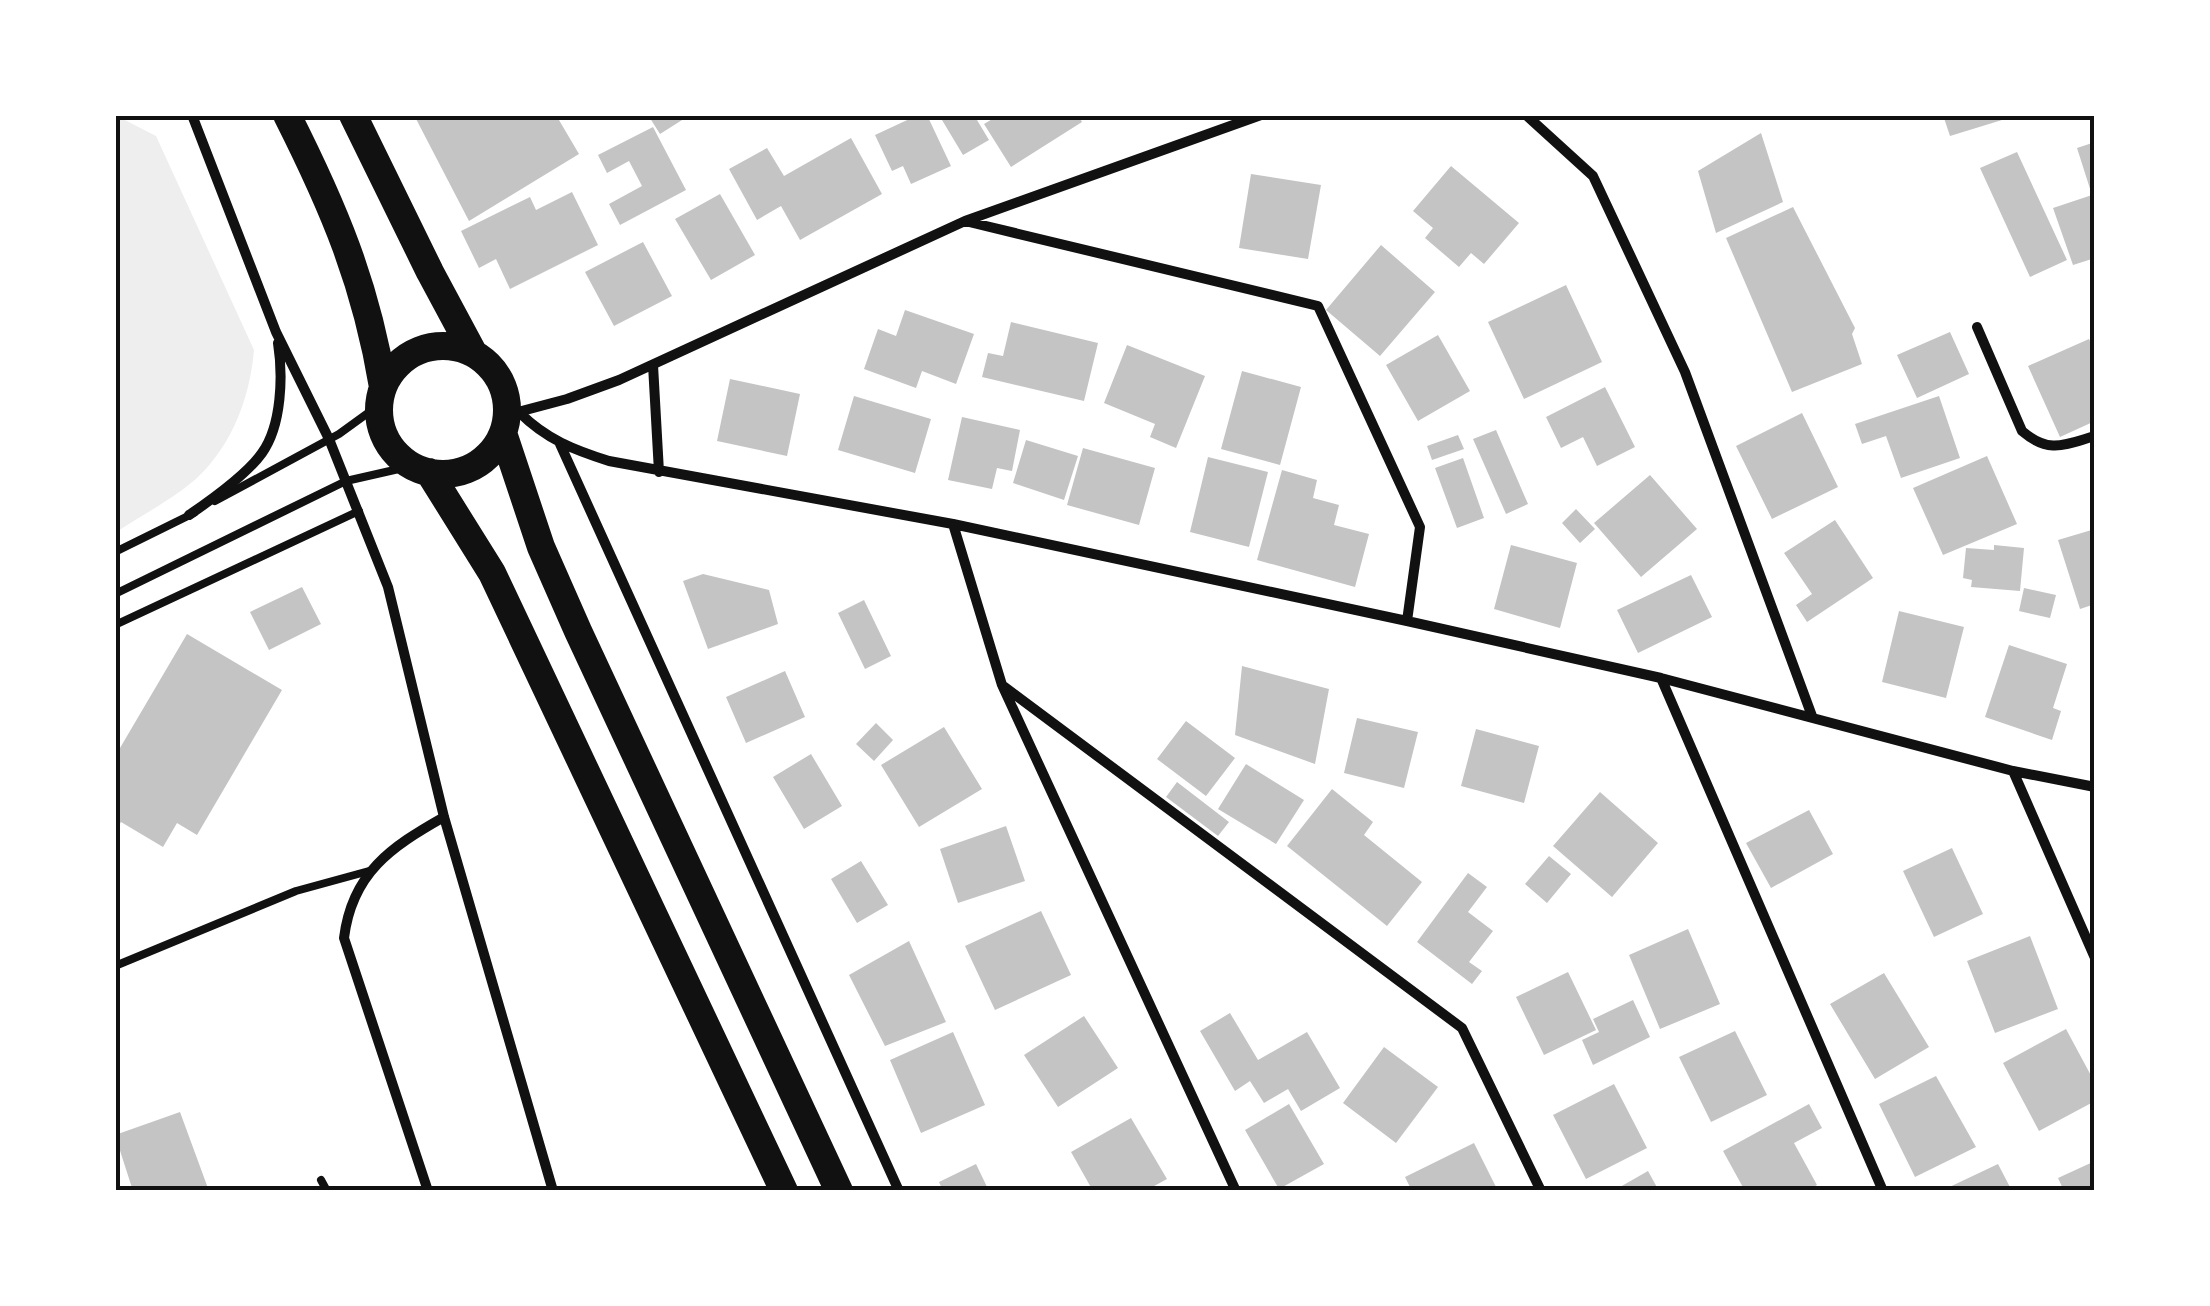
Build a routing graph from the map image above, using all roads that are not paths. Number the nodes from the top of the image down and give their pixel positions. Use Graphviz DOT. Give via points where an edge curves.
graph roads {
  1 [pos="192,115"];
  2 [pos="288,115"];
  3 [pos="353,115"];
  4 [pos="1261,115"];
  5 [pos="1526,115"];
  6 [pos="966,221"];
  7 [pos="1977,327"];
  8 [pos="276,332"];
  9 [pos="474,354"];
  10 [pos="653,365"];
  11 [pos="381,396"];
  12 [pos="510,420"];
  13 [pos="2095,436"];
  14 [pos="329,439"];
  15 [pos="560,443"];
  16 [pos="420,469"];
  17 [pos="660,472"];
  18 [pos="346,481"];
  19 [pos="358,511"];
  20 [pos="189,515"];
  21 [pos="953,524"];
  22 [pos="115,552"];
  23 [pos="115,594"];
  24 [pos="1407,621"];
  25 [pos="115,625"];
  26 [pos="1661,678"];
  27 [pos="1002,685"];
  28 [pos="1812,716"];
  29 [pos="2012,771"];
  30 [pos="2095,787"];
  31 [pos="444,816"];
  32 [pos="369,871"];
  33 [pos="2095,958"];
  34 [pos="115,966"];
  35 [pos="321,1180"];
  36 [pos="327,1191"];
  37 [pos="428,1191"];
  38 [pos="553,1191"];
  39 [pos="784,1191"];
  40 [pos="839,1191"];
  41 [pos="899,1191"];
  42 [pos="1236,1191"];
  43 [pos="1541,1191"];
  44 [pos="1883,1191"];
  1 -- 8 [label="street"];
  2 -- 11 [label="highway" via="346,239 375,339"];
  3 -- 9 [label="highway"];
  4 -- 6 [label="street"];
  5 -- 28 [label="street" via="1594,176 1684,372"];
  6 -- 10 [label="street"];
  6 -- 24 [label="street" via="1318,306 1420,527"];
  7 -- 13 [label="street" via="2022,431 2036,443 2058,447"];
  8 -- 14 [label="street"];
  8 -- 20 [label="street" via="280,396 263,452"];
  9 -- 11 [label="highway" via="438,346 420,350 392,371"];
  9 -- 12 [label="highway" via="499,380"];
  10 -- 12 [label="street"];
  10 -- 17 [label="street"];
  11 -- 14 [label="lane"];
  11 -- 16 [label="highway" via="386,440"];
  12 -- 15 [label="street"];
  12 -- 16 [label="highway" via="494,449 465,470"];
  12 -- 40 [label="highway" via="541,547"];
  14 -- 18 [label="street"];
  14 -- 20 [label="lane"];
  15 -- 17 [label="street"];
  15 -- 41 [label="street"];
  16 -- 18 [label="lane"];
  16 -- 39 [label="highway" via="492,572"];
  17 -- 21 [label="street"];
  18 -- 19 [label="street"];
  18 -- 23 [label="lane"];
  19 -- 25 [label="lane"];
  19 -- 31 [label="street" via="395,613"];
  20 -- 22 [label="lane"];
  21 -- 24 [label="street"];
  21 -- 27 [label="street"];
  24 -- 26 [label="street"];
  26 -- 28 [label="street"];
  26 -- 44 [label="street"];
  27 -- 42 [label="street"];
  27 -- 43 [label="street" via="1462,1028"];
  28 -- 29 [label="street"];
  29 -- 30 [label="street"];
  29 -- 33 [label="street"];
  31 -- 32 [label="street" via="404,839"];
  31 -- 38 [label="street"];
  32 -- 34 [label="lane" via="296,890"];
  32 -- 37 [label="street" via="344,938"];
  35 -- 36 [label="lane"];
}
